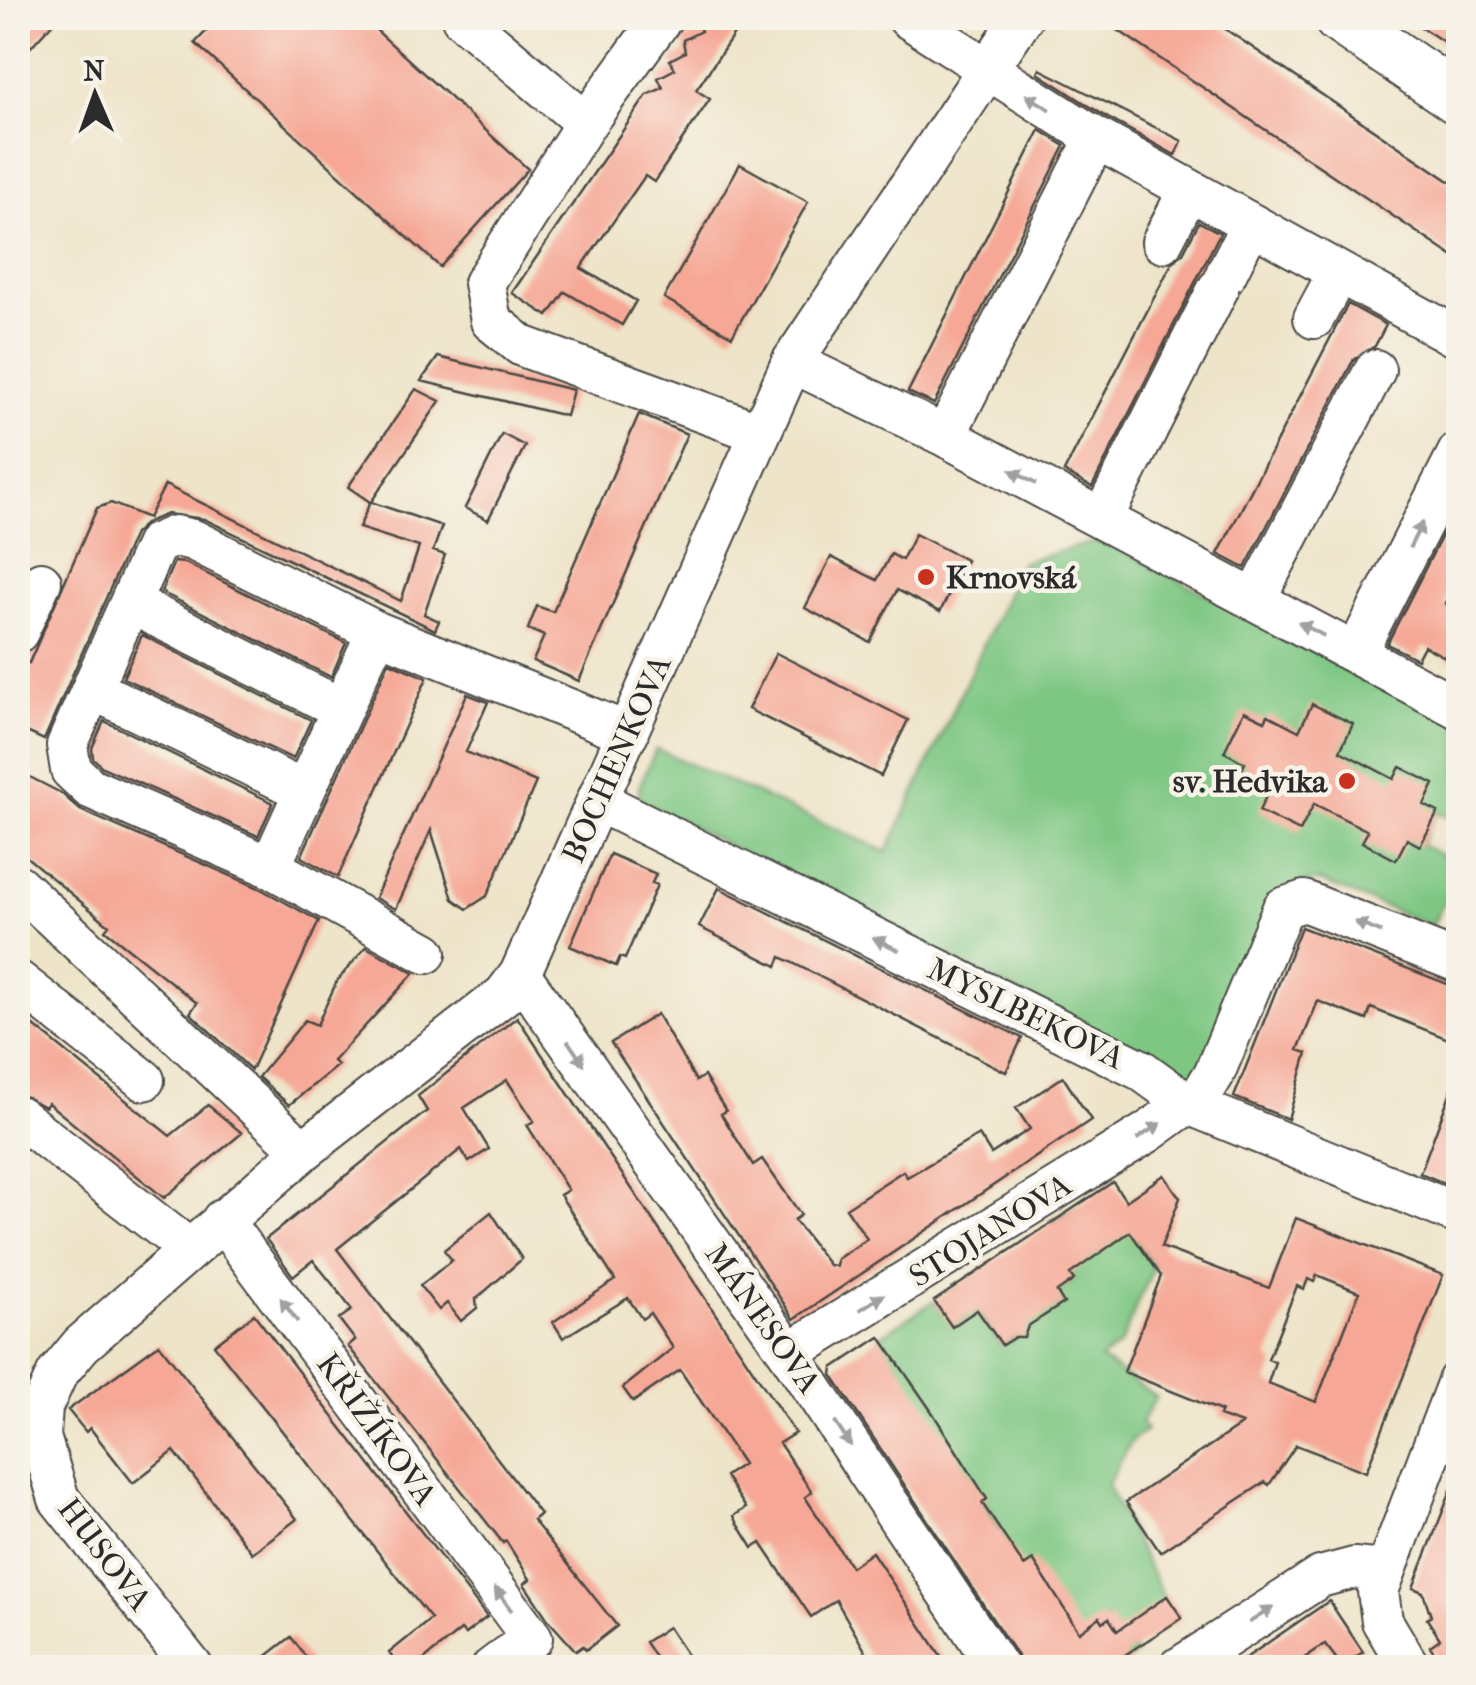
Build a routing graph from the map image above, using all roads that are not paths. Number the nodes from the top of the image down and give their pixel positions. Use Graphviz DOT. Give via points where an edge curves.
graph roads {
  1 [pos="462,18"];
  2 [pos="662,18"];
  3 [pos="908,18"];
  4 [pos="1022,18"];
  5 [pos="1338,18"];
  6 [pos="986,69"];
  7 [pos="1458,99"];
  8 [pos="586,123"];
  9 [pos="1096,138"];
  10 [pos="1189,190"];
  11 [pos="1251,224"];
  12 [pos="1162,242"];
  13 [pos="1338,273"];
  14 [pos="1406,311"];
  15 [pos="1314,318"];
  16 [pos="1458,338"];
  17 [pos="792,362"];
  18 [pos="760,433"];
  19 [pos="945,436"];
  20 [pos="1458,453"];
  21 [pos="1102,519"];
  22 [pos="41,582"];
  23 [pos="1256,600"];
  24 [pos="130,603"];
  25 [pos="18,632"];
  26 [pos="376,632"];
  27 [pos="1356,653"];
  28 [pos="92,689"];
  29 [pos="1458,708"];
  30 [pos="342,709"];
  31 [pos="628,733"];
  32 [pos="304,792"];
  33 [pos="598,801"];
  34 [pos="270,867"];
  35 [pos="18,885"];
  36 [pos="426,953"];
  37 [pos="1458,962"];
  38 [pos="520,974"];
  39 [pos="18,981"];
  40 [pos="144,1080"];
  41 [pos="1188,1104"];
  42 [pos="18,1116"];
  43 [pos="303,1151"];
  44 [pos="1458,1214"];
  45 [pos="222,1220"];
  46 [pos="189,1249"];
  47 [pos="789,1353"];
  48 [pos="1458,1381"];
  49 [pos="39,1396"];
  50 [pos="1383,1571"];
  51 [pos="542,1653"];
  52 [pos="193,1668"];
  53 [pos="492,1668"];
  54 [pos="998,1668"];
  55 [pos="1179,1668"];
  56 [pos="1410,1668"];
  1 -- 8 [label="street"];
  2 -- 8 [label="street"];
  3 -- 6 [label="street"];
  4 -- 6 [label="street, BOCHENKOVA"];
  5 -- 7 [label="main road"];
  9 -- 6 [label="street, one-way"];
  6 -- 17 [label="street, BOCHENKOVA"];
  8 -- 18 [label="street" via="484,283 491,321 522,346"];
  9 -- 10 [label="street"];
  9 -- 19 [label="street"];
  10 -- 11 [label="street"];
  10 -- 12 [label="street"];
  11 -- 13 [label="street"];
  11 -- 21 [label="street"];
  13 -- 14 [label="street"];
  13 -- 15 [label="street"];
  14 -- 16 [label="street"];
  14 -- 23 [label="street"];
  17 -- 18 [label="street, BOCHENKOVA"];
  17 -- 19 [label="street"];
  18 -- 31 [label="street, BOCHENKOVA"];
  21 -- 19 [label="street, one-way"];
  27 -- 20 [label="street, one-way"];
  21 -- 23 [label="street"];
  22 -- 25 [label="street"];
  27 -- 23 [label="street, one-way"];
  24 -- 26 [label="street" via="156,544 176,536"];
  24 -- 28 [label="street"];
  24 -- 30 [label="street"];
  26 -- 30 [label="street"];
  26 -- 31 [label="street"];
  27 -- 29 [label="street"];
  28 -- 32 [label="street"];
  28 -- 34 [label="street" via="67,745 71,770 90,788"];
  30 -- 32 [label="street"];
  31 -- 33 [label="street, BOCHENKOVA"];
  32 -- 34 [label="street"];
  33 -- 38 [label="street, BOCHENKOVA"];
  41 -- 33 [label="street, MYSLBEKOVA, one-way" via="1141,1070"];
  34 -- 36 [label="street"];
  35 -- 43 [label="street"];
  37 -- 41 [label="street, one-way" via="1304,901 1292,902 1283,908 1210,1083"];
  38 -- 43 [label="street, BOCHENKOVA" via="504,994"];
  38 -- 47 [label="street, MÁNESOVA, one-way"];
  39 -- 40 [label="street"];
  41 -- 44 [label="street, MYSLBEKOVA"];
  47 -- 41 [label="street, STOJANOVA, one-way"];
  42 -- 46 [label="street"];
  43 -- 45 [label="street, BOCHENKOVA"];
  45 -- 46 [label="street, BOCHENKOVA"];
  51 -- 45 [label="street, KŘIŽÍKOVA, one-way"];
  46 -- 49 [label="street, BOCHENKOVA" via="81,1345"];
  47 -- 54 [label="street, MÁNESOVA, one-way"];
  48 -- 50 [label="street"];
  49 -- 52 [label="street, HUSOVA" via="40,1436 60,1499"];
  55 -- 50 [label="street, one-way" via="1320,1576 1354,1568"];
  50 -- 56 [label="street" via="1382,1622"];
  51 -- 53 [label="street, KŘIŽÍKOVA"];
}
